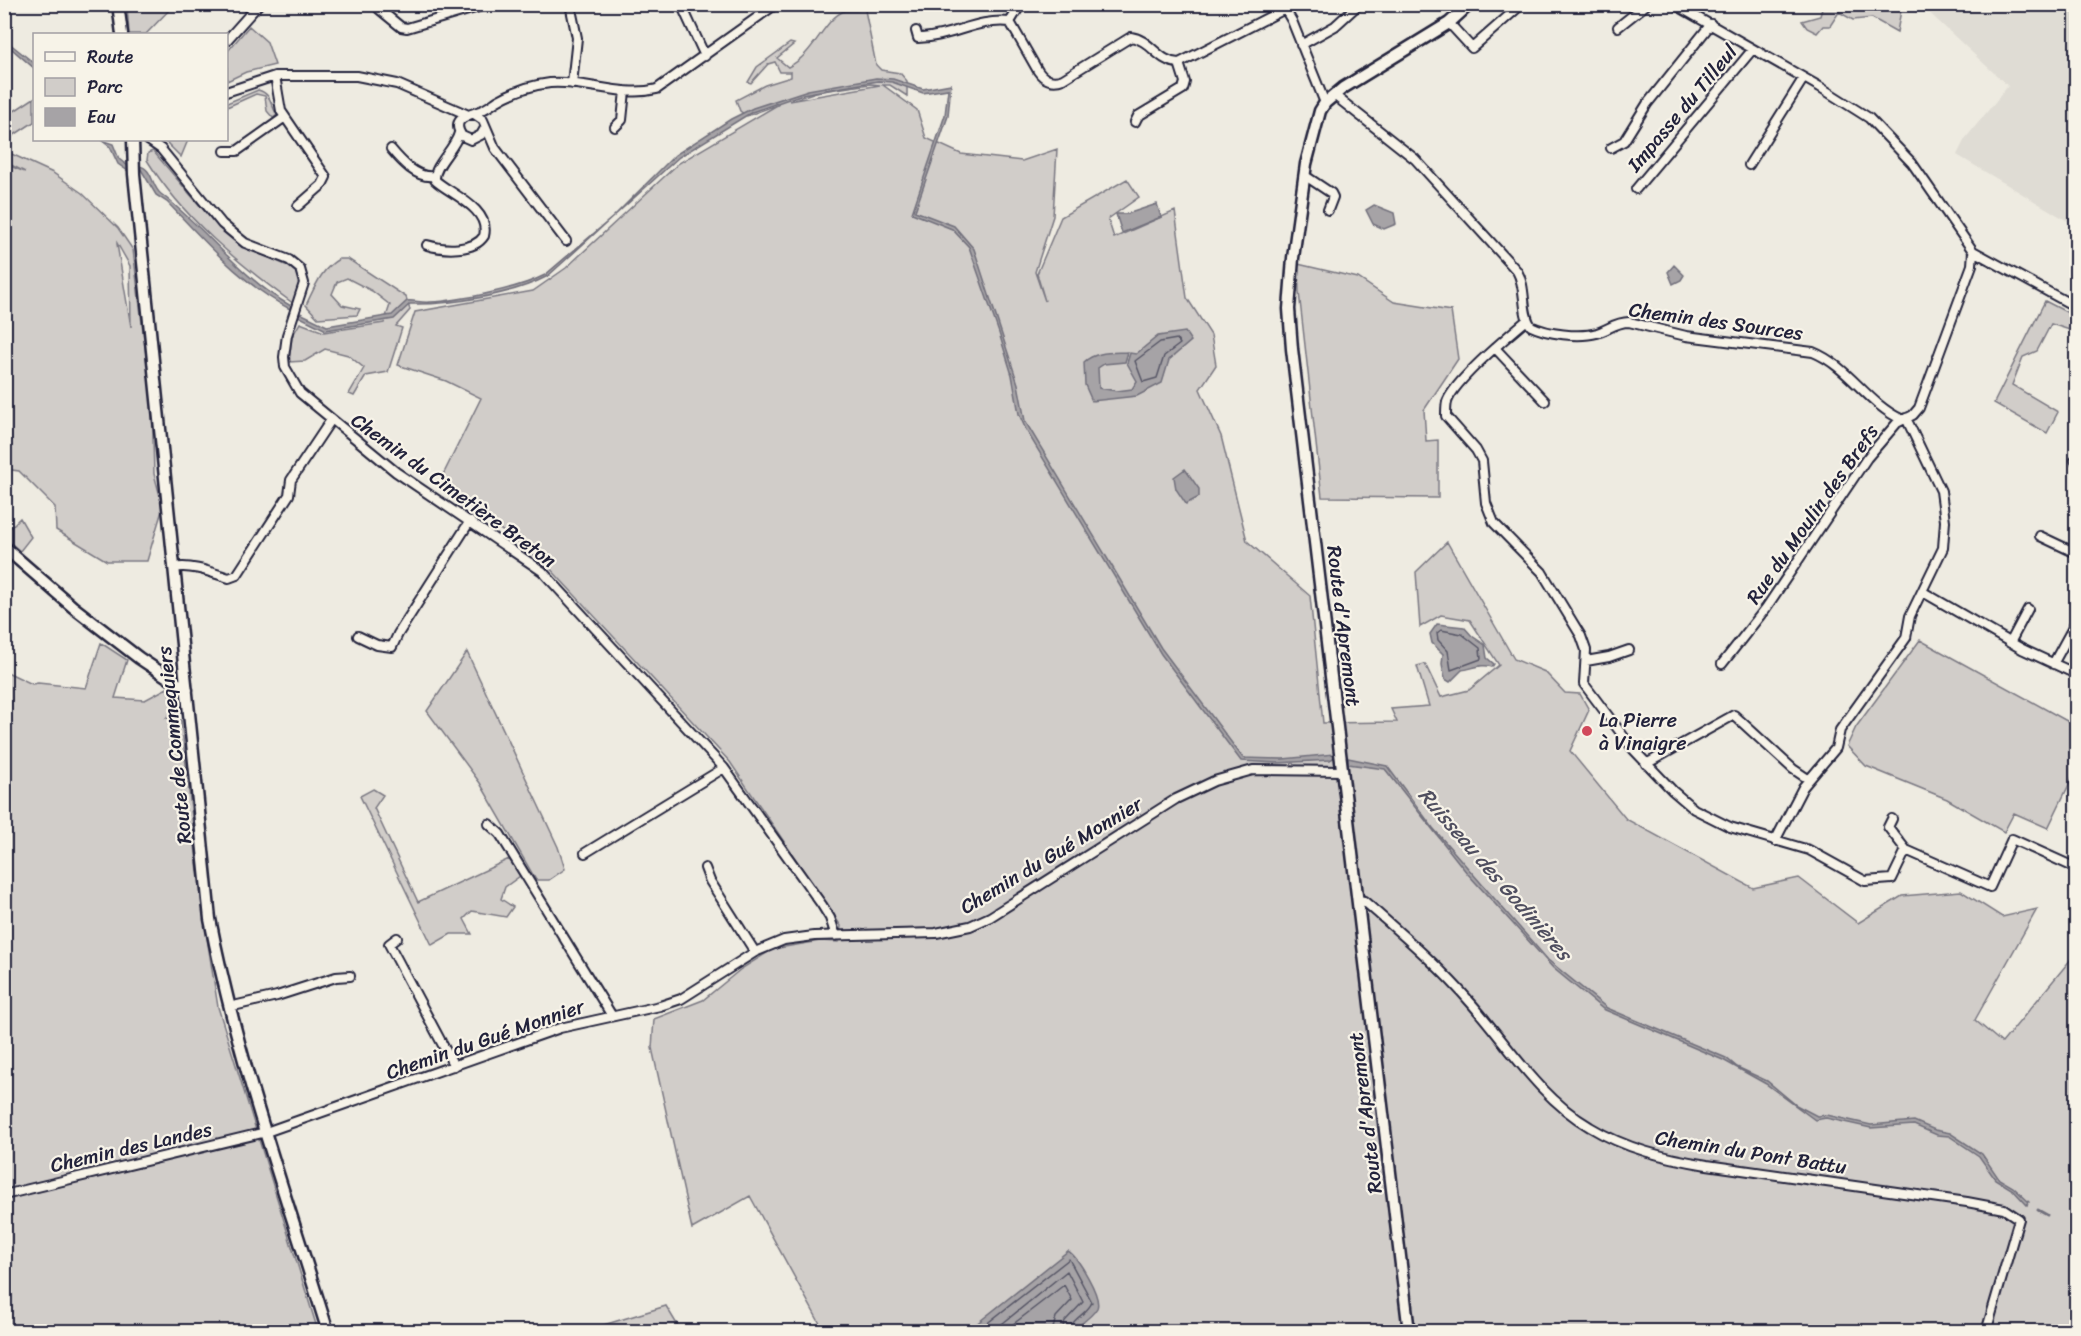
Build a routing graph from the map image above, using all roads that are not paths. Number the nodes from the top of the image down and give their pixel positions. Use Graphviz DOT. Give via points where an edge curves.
graph roads {
  1 [pos="118,4"];
  2 [pos="259,4"];
  3 [pos="489,4"];
  4 [pos="570,4"];
  5 [pos="681,4"];
  6 [pos="777,4"];
  7 [pos="1021,4"];
  8 [pos="1359,4"];
  9 [pos="1470,4"];
  10 [pos="1522,4"];
  11 [pos="1647,4"];
  12 [pos="1674,4"];
  13 [pos="1284,7"];
  14 [pos="379,9"];
  15 [pos="1010,22"];
  16 [pos="1449,23"];
  17 [pos="1711,24"];
  18 [pos="1618,27"];
  19 [pos="916,31"];
  20 [pos="122,33"];
  21 [pos="228,39"];
  22 [pos="1301,45"];
  23 [pos="1753,49"];
  24 [pos="705,56"];
  25 [pos="1179,63"];
  26 [pos="275,76"];
  27 [pos="1803,79"];
  28 [pos="572,84"];
  29 [pos="228,91"];
  30 [pos="625,91"];
  31 [pos="1334,95"];
  32 [pos="1325,103"];
  33 [pos="447,107"];
  34 [pos="488,108"];
  35 [pos="470,114"];
  36 [pos="285,117"];
  37 [pos="1135,122"];
  38 [pos="458,123"];
  39 [pos="484,124"];
  40 [pos="615,127"];
  41 [pos="459,133"];
  42 [pos="478,138"];
  43 [pos="468,140"];
  44 [pos="133,141"];
  45 [pos="149,141"];
  46 [pos="455,147"];
  47 [pos="391,148"];
  48 [pos="495,148"];
  49 [pos="1611,148"];
  50 [pos="225,152"];
  51 [pos="1749,165"];
  52 [pos="1304,175"];
  53 [pos="434,176"];
  54 [pos="1636,189"];
  55 [pos="298,206"];
  56 [pos="1328,210"];
  57 [pos="566,241"];
  58 [pos="427,245"];
  59 [pos="1973,251"];
  60 [pos="2076,307"];
  61 [pos="1527,320"];
  62 [pos="1496,349"];
  63 [pos="1545,401"];
  64 [pos="1904,419"];
  65 [pos="331,420"];
  66 [pos="470,521"];
  67 [pos="2040,536"];
  68 [pos="4,547"];
  69 [pos="2076,553"];
  70 [pos="174,568"];
  71 [pos="1923,592"];
  72 [pos="2028,609"];
  73 [pos="2076,622"];
  74 [pos="358,636"];
  75 [pos="2010,642"];
  76 [pos="1629,650"];
  77 [pos="1586,661"];
  78 [pos="2053,663"];
  79 [pos="1722,664"];
  80 [pos="2076,674"];
  81 [pos="187,690"];
  82 [pos="1646,764"];
  83 [pos="724,768"];
  84 [pos="1343,771"];
  85 [pos="1808,779"];
  86 [pos="1892,819"];
  87 [pos="489,824"];
  88 [pos="1775,841"];
  89 [pos="1906,850"];
  90 [pos="585,853"];
  91 [pos="705,868"];
  92 [pos="2076,868"];
  93 [pos="1358,900"];
  94 [pos="836,936"];
  95 [pos="397,938"];
  96 [pos="755,952"];
  97 [pos="350,976"];
  98 [pos="229,1007"];
  99 [pos="612,1016"];
  100 [pos="454,1066"];
  101 [pos="266,1132"];
  102 [pos="4,1195"];
  103 [pos="328,1332"];
  104 [pos="1409,1332"];
  105 [pos="1986,1332"];
  1 -- 20 [label="street"];
  2 -- 21 [label="street"];
  3 -- 14 [label="street" via="407,28"];
  4 -- 28 [label="street" via="578,38"];
  5 -- 24 [label="street"];
  6 -- 24 [label="street"];
  7 -- 15 [label="street"];
  8 -- 22 [label="street" via="1335,26"];
  9 -- 16 [label="street, Route d'Apremont"];
  10 -- 16 [label="street" via="1472,48"];
  11 -- 18 [label="street"];
  12 -- 17 [label="street"];
  13 -- 22 [label="street"];
  13 -- 25 [label="street"];
  15 -- 19 [label="street" via="980,22 934,38 918,38"];
  15 -- 25 [label="street" via="1041,76 1052,81 1063,79 1131,37 1141,39 1169,61"];
  16 -- 31 [label="street, Route d'Apremont"];
  17 -- 23 [label="street"];
  17 -- 49 [label="street" via="1647,104 1624,141"];
  22 -- 32 [label="street"];
  23 -- 27 [label="street"];
  23 -- 54 [label="street, Impasse du Tilleul"];
  24 -- 30 [label="street" via="657,89"];
  25 -- 37 [label="street" via="1185,82 1183,89 1138,116"];
  26 -- 29 [label="street"];
  26 -- 33 [label="street" via="371,78 411,89"];
  26 -- 36 [label="street" via="278,105"];
  27 -- 51 [label="street"];
  27 -- 59 [label="street" via="1852,106 1884,131 1912,163"];
  28 -- 30 [label="street"];
  28 -- 34 [label="street" via="548,83 521,89"];
  30 -- 40 [label="street" via="622,120"];
  31 -- 32 [label="street, Route d'Apremont"];
  31 -- 61 [label="street" via="1415,159 1517,271 1524,282"];
  32 -- 52 [label="street, Route d'Apremont" via="1313,129"];
  33 -- 35 [label="street"];
  33 -- 38 [label="street"];
  34 -- 35 [label="street"];
  34 -- 39 [label="street"];
  35 -- 38 [label="street"];
  35 -- 39 [label="street"];
  36 -- 50 [label="street" via="237,151"];
  36 -- 55 [label="street" via="326,177"];
  38 -- 41 [label="street"];
  39 -- 42 [label="street"];
  39 -- 48 [label="street"];
  41 -- 43 [label="street"];
  41 -- 46 [label="street"];
  42 -- 43 [label="street"];
  42 -- 48 [label="street"];
  43 -- 46 [label="street"];
  44 -- 70 [label="street, Route de Commequiers"];
  45 -- 65 [label="street, Chemin du Cimetière Breton" via="161,149 222,224 245,243 289,260 300,269 304,283 285,345 285,367 300,393"];
  46 -- 53 [label="street"];
  47 -- 53 [label="street" via="411,168"];
  48 -- 57 [label="street"];
  52 -- 56 [label="street" via="1331,194"];
  52 -- 84 [label="street, Route d'Apremont" via="1289,309"];
  53 -- 58 [label="street" via="438,183 466,200 485,231 474,244 447,249"];
  59 -- 60 [label="street"];
  59 -- 64 [label="street, Rue du Moulin des Brefs" via="1972,265 1927,392 1917,412"];
  61 -- 62 [label="street"];
  61 -- 64 [label="street, Chemin des Sources" via="1536,328 1581,334 1629,322 1686,336 1813,352 1829,360 1884,409"];
  62 -- 63 [label="street"];
  62 -- 77 [label="street" via="1447,400 1446,416 1482,461 1486,503 1494,523 1542,572 1581,636"];
  64 -- 71 [label="street" via="1941,491 1944,509 1943,548"];
  64 -- 79 [label="street, Rue du Moulin des Brefs" via="1867,458 1754,626"];
  65 -- 66 [label="street, Chemin du Cimetière Breton" via="396,472"];
  65 -- 70 [label="street" via="291,480 288,495 237,575 229,578"];
  66 -- 74 [label="street" via="392,647"];
  66 -- 83 [label="street, Chemin du Cimetière Breton" via="542,571"];
  67 -- 69 [label="street"];
  68 -- 81 [label="street" via="73,607"];
  70 -- 81 [label="street, Route de Commequiers"];
  71 -- 75 [label="street"];
  71 -- 85 [label="street" via="1910,616 1906,638 1840,730 1836,748"];
  72 -- 75 [label="street"];
  73 -- 78 [label="street"];
  75 -- 78 [label="street"];
  76 -- 77 [label="street"];
  77 -- 82 [label="street" via="1584,684"];
  78 -- 80 [label="street"];
  81 -- 98 [label="street, Route de Commequiers" via="210,919"];
  82 -- 85 [label="street" via="1734,715"];
  82 -- 88 [label="street" via="1695,809 1730,827"];
  83 -- 90 [label="street"];
  83 -- 94 [label="street, Chemin du Cimetière Breton" via="822,905"];
  84 -- 93 [label="street, Route d'Apremont"];
  84 -- 94 [label="street, Chemin du Gué Monnier" via="1253,770 1214,780 1176,799 970,926 936,933"];
  85 -- 88 [label="street"];
  86 -- 89 [label="street" via="1888,827"];
  87 -- 99 [label="street" via="500,834"];
  88 -- 89 [label="street" via="1809,850 1865,881 1892,879"];
  89 -- 92 [label="street" via="1990,887 2012,839"];
  91 -- 96 [label="street"];
  93 -- 104 [label="street, Route d'Apremont"];
  93 -- 105 [label="street, Chemin du Pont Battu" via="1364,901 1445,975 1556,1102 1590,1128 1660,1156 1995,1207 2013,1213 2019,1219"];
  94 -- 96 [label="street, Chemin du Gué Monnier" via="797,937"];
  95 -- 100 [label="street" via="389,944"];
  96 -- 99 [label="street, Chemin du Gué Monnier" via="681,999"];
  97 -- 98 [label="street"];
  98 -- 101 [label="street, Route de Commequiers"];
  99 -- 100 [label="street, Chemin du Gué Monnier" via="560,1028"];
  100 -- 101 [label="street, Chemin du Gué Monnier"];
  101 -- 102 [label="street, Chemin des Landes"];
  101 -- 103 [label="street, Route de Commequiers"];
}
